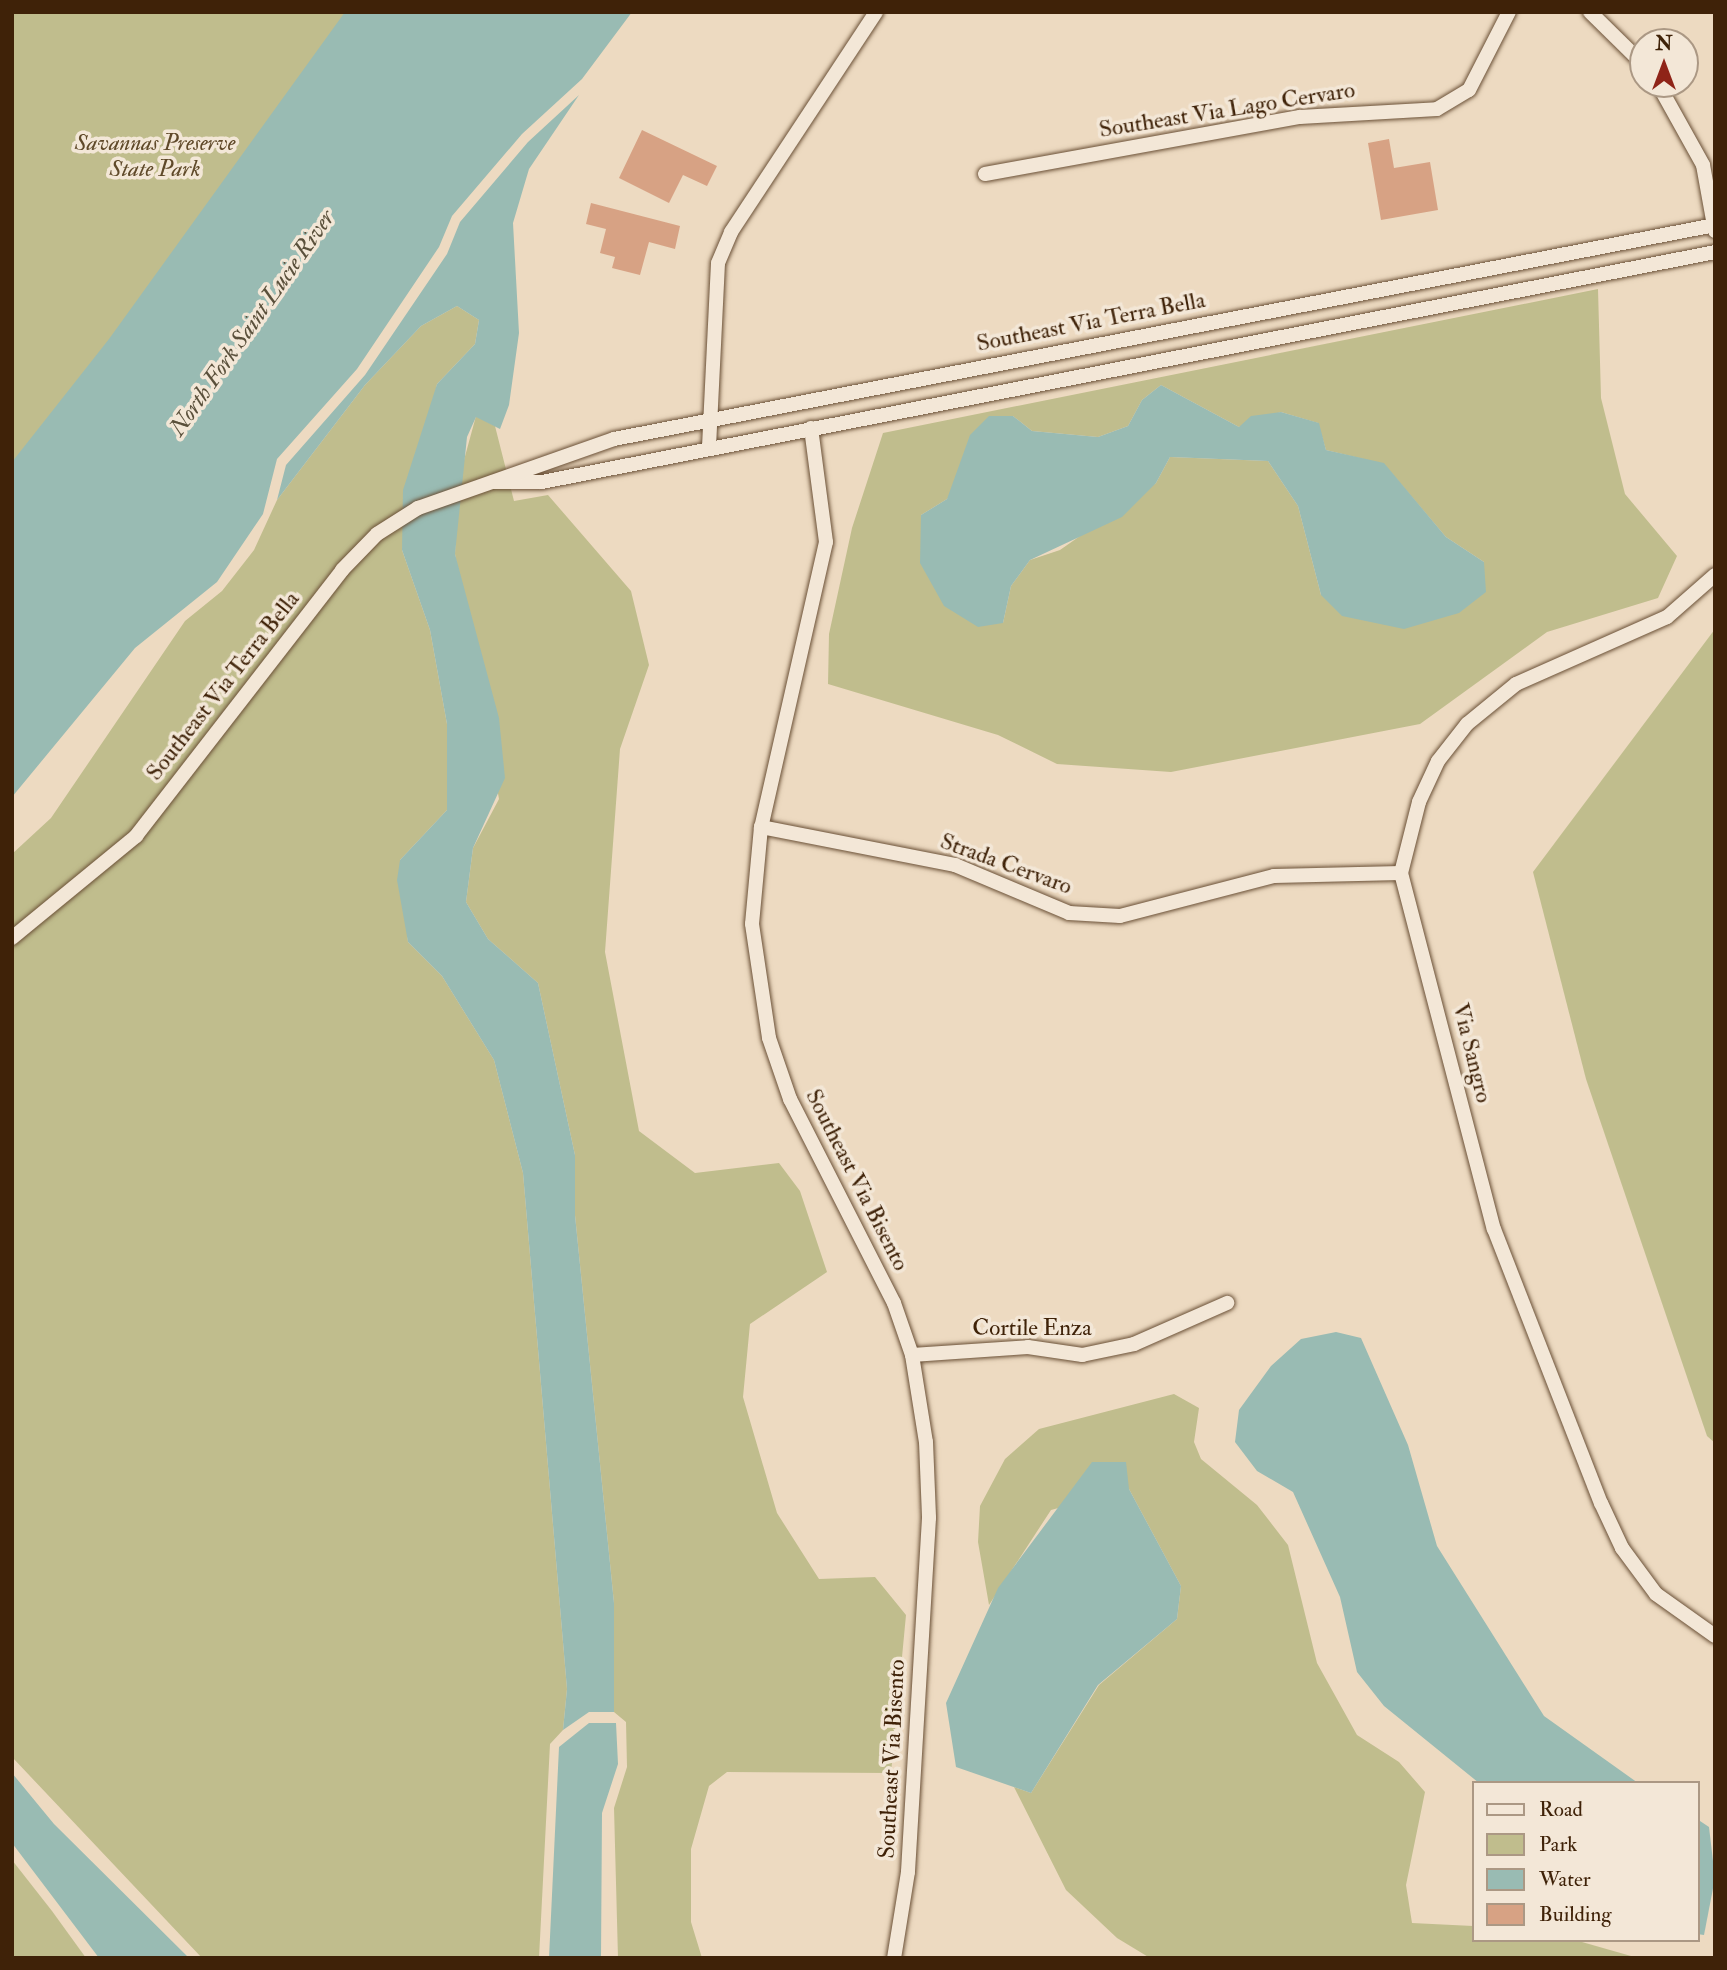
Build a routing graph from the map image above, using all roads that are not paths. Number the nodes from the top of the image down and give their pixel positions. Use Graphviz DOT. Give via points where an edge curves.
graph roads {
  1 [pos="876,12"];
  2 [pos="1509,12"];
  3 [pos="1590,12"];
  4 [pos="1629,50"];
  5 [pos="1666,98"];
  6 [pos="985,174"];
  7 [pos="1714,227"];
  8 [pos="1715,252"];
  9 [pos="708,419"];
  10 [pos="811,428"];
  11 [pos="709,447"];
  12 [pos="481,481"];
  13 [pos="1715,575"];
  14 [pos="761,827"];
  15 [pos="1401,873"];
  16 [pos="12,938"];
  17 [pos="1227,1303"];
  18 [pos="912,1355"];
  19 [pos="1715,1636"];
  20 [pos="897,1957"];
  1 -- 9 [label="street" via="731,232 718,263"];
  2 -- 6 [label="street, Southeast Via Lago Cervaro" via="1469,90 1437,108 1300,117"];
  3 -- 4 [label="street"];
  5 -- 7 [label="street" via="1703,165"];
  7 -- 9 [label="street, Southeast Via Terra Bella"];
  8 -- 10 [label="street, Southeast Via Terra Bella"];
  9 -- 11 [label="street"];
  9 -- 12 [label="street, Southeast Via Terra Bella" via="614,439"];
  10 -- 11 [label="street, Southeast Via Terra Bella"];
  10 -- 14 [label="street, Southeast Via Bisento" via="826,542"];
  11 -- 12 [label="street, Southeast Via Terra Bella" via="542,482"];
  12 -- 16 [label="street, Southeast Via Terra Bella" via="418,508 377,534 342,570 136,836"];
  13 -- 15 [label="street" via="1667,617 1516,684 1467,724 1424,792"];
  14 -- 15 [label="street, Strada Cervaro" via="955,865 1069,913 1120,916 1274,876"];
  14 -- 18 [label="street, Southeast Via Bisento" via="752,924 769,1038 790,1099 894,1303"];
  15 -- 19 [label="street, Via Sangro" via="1494,1229 1601,1503 1622,1548 1657,1594"];
  17 -- 18 [label="street, Cortile Enza" via="1134,1344 1082,1355 1028,1347"];
  18 -- 20 [label="street, Southeast Via Bisento" via="926,1441 929,1518 908,1872"];
}
